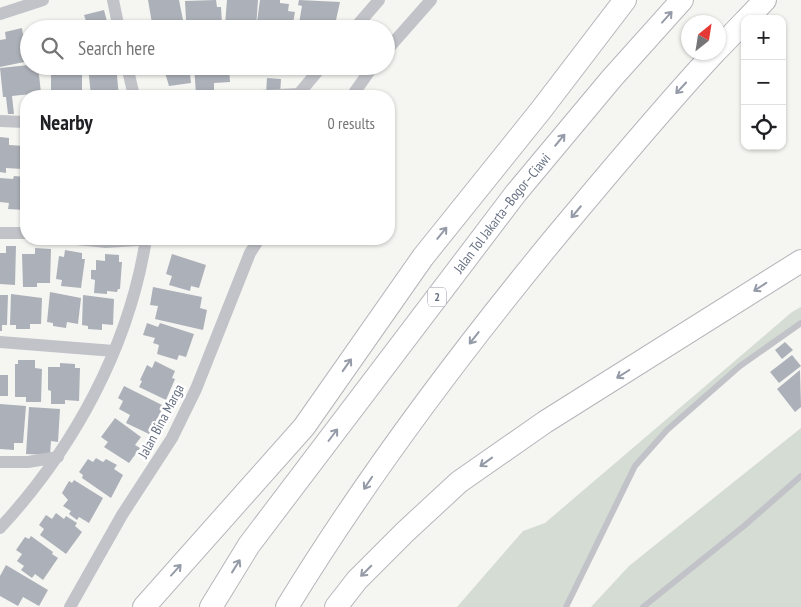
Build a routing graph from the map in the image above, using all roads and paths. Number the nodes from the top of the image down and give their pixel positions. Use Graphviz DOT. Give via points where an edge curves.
graph roads {
  1 [pos="43,0"];
  2 [pos="112,0"];
  3 [pos="378,0"];
  4 [pos="431,0"];
  5 [pos="625,0"];
  6 [pos="682,0"];
  7 [pos="765,0"];
  8 [pos="0,14"];
  9 [pos="751,15"];
  10 [pos="117,20"];
  11 [pos="361,20"];
  12 [pos="741,25"];
  13 [pos="395,41"];
  14 [pos="726,41"];
  15 [pos="708,60"];
  16 [pos="129,75"];
  17 [pos="315,75"];
  18 [pos="367,75"];
  19 [pos="133,90"];
  20 [pos="302,90"];
  21 [pos="356,90"];
  22 [pos="0,121"];
  23 [pos="20,122"];
  24 [pos="0,233"];
  25 [pos="20,234"];
  26 [pos="146,245"];
  27 [pos="255,245"];
  28 [pos="801,261"];
  29 [pos="801,323"];
  30 [pos="0,342"];
  31 [pos="114,352"];
  32 [pos="58,457"];
  33 [pos="0,462"];
  34 [pos="801,476"];
  35 [pos="0,528"];
  36 [pos="70,607"];
  37 [pos="144,607"];
  38 [pos="211,607"];
  39 [pos="287,607"];
  40 [pos="336,607"];
  41 [pos="566,607"];
  42 [pos="643,607"];
  1 -- 8 [label="street"];
  2 -- 10 [label="street"];
  3 -- 11 [label="street"];
  4 -- 13 [label="street"];
  37 -- 5 [label="highway, one-way" via="304,427 424,257"];
  38 -- 6 [label="highway, Jalan Tol Jakarta–Bogor–Ciawi / 2, one-way" via="249,545 516,193"];
  7 -- 9 [label="highway"];
  12 -- 14 [label="highway"];
  15 -- 39 [label="highway, one-way" via="658,113 441,380 377,469"];
  16 -- 19 [label="street"];
  17 -- 20 [label="street"];
  18 -- 21 [label="street"];
  22 -- 23 [label="street"];
  24 -- 25 [label="street"];
  26 -- 31 [label="street" via="130,309"];
  27 -- 36 [label="street, Jalan Bina Marga" via="196,389 172,438 122,515"];
  28 -- 40 [label="highway, one-way" via="545,422 459,482 404,532 357,580"];
  29 -- 41 [label="lane" via="740,366 667,430 635,466"];
  30 -- 31 [label="street"];
  31 -- 32 [label="street" via="83,416"];
  32 -- 33 [label="street"];
  32 -- 35 [label="street"];
  34 -- 42 [label="lane"];
}
